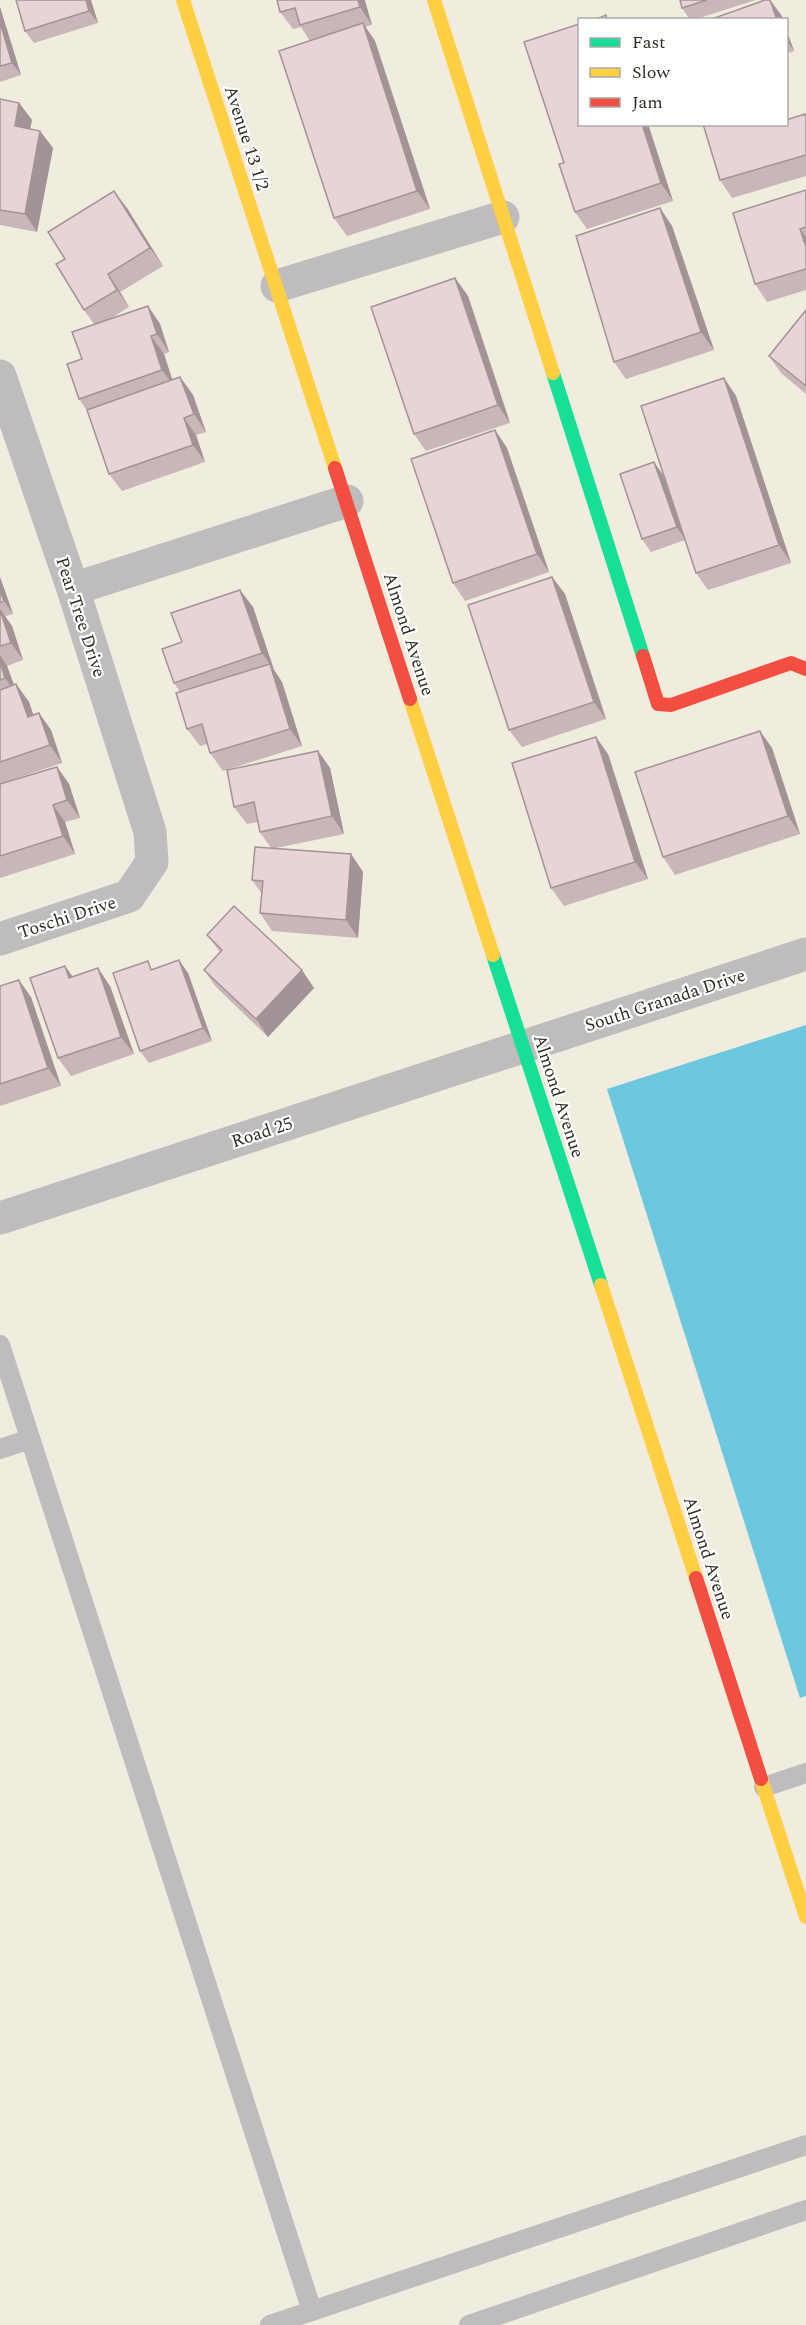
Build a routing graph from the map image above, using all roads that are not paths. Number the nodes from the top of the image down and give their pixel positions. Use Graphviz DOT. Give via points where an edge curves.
graph roads {
  1 [pos="183,0"];
  2 [pos="434,0"];
  3 [pos="503,217"];
  4 [pos="277,286"];
  5 [pos="0,376"];
  6 [pos="346,501"];
  7 [pos="73,589"];
  8 [pos="806,669"];
  9 [pos="152,862"];
  10 [pos="0,939"];
  11 [pos="806,954"];
  12 [pos="524,1046"];
  13 [pos="0,1218"];
  14 [pos="0,1345"];
  15 [pos="30,1438"];
  16 [pos="0,1449"];
  17 [pos="806,1773"];
  18 [pos="764,1787"];
  19 [pos="806,1917"];
  20 [pos="806,2145"];
  21 [pos="806,2210"];
  22 [pos="312,2311"];
  23 [pos="270,2325"];
  24 [pos="469,2325"];
  1 -- 4 [label="street, Avenue 13 1/2"];
  2 -- 3 [label="street"];
  3 -- 4 [label="street"];
  3 -- 8 [label="street" via="658,704 671,705 791,663"];
  4 -- 6 [label="street, Almond Avenue"];
  5 -- 7 [label="street, Pear Tree Drive"];
  6 -- 7 [label="street"];
  6 -- 12 [label="street, Almond Avenue"];
  7 -- 9 [label="street, Pear Tree Drive" via="150,832"];
  9 -- 10 [label="street, Toschi Drive" via="129,896"];
  11 -- 12 [label="street, South Granada Drive"];
  12 -- 13 [label="street, Road 25"];
  12 -- 18 [label="street, Almond Avenue"];
  14 -- 15 [label="lane"];
  15 -- 16 [label="lane"];
  15 -- 22 [label="lane"];
  17 -- 18 [label="lane"];
  18 -- 19 [label="street, Almond Avenue"];
  20 -- 22 [label="lane"];
  21 -- 24 [label="lane"];
  22 -- 23 [label="lane"];
}
